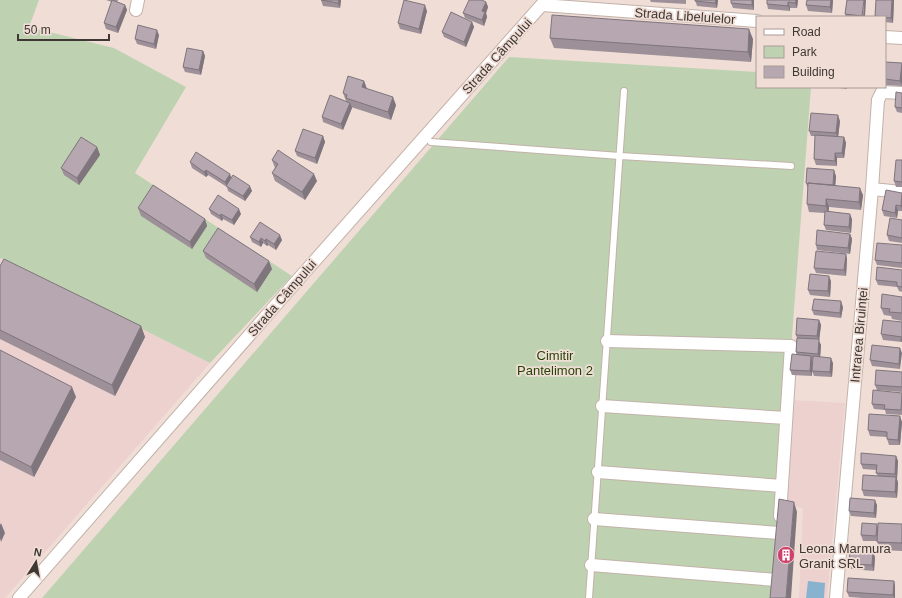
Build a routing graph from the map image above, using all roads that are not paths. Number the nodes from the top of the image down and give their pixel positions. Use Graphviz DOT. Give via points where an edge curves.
graph roads {
  1 [pos="544,2"];
  2 [pos="756,21"];
  3 [pos="886,37"];
  4 [pos="902,38"];
  5 [pos="624,92"];
  6 [pos="902,93"];
  7 [pos="431,142"];
  8 [pos="620,156"];
  9 [pos="791,166"];
  10 [pos="872,189"];
  11 [pos="902,192"];
  12 [pos="607,341"];
  13 [pos="602,406"];
  14 [pos="786,418"];
  15 [pos="598,472"];
  16 [pos="782,486"];
  17 [pos="594,518"];
  18 [pos="591,565"];
  19 [pos="776,581"];
  20 [pos="19,598"];
  21 [pos="589,598"];
  22 [pos="836,598"];
  1 -- 2 [label="street, Strada Libelulelor"];
  1 -- 20 [label="street, Strada Câmpului"];
  3 -- 4 [label="street"];
  5 -- 8 [label="lane"];
  6 -- 10 [label="street, Intrarea Biruinței" via="882,92 878,100"];
  7 -- 8 [label="lane"];
  8 -- 9 [label="lane"];
  8 -- 12 [label="lane"];
  10 -- 11 [label="street"];
  10 -- 22 [label="street, Intrarea Biruinței"];
  12 -- 13 [label="lane"];
  12 -- 14 [label="street" via="791,346"];
  13 -- 14 [label="street"];
  13 -- 15 [label="lane"];
  14 -- 16 [label="street"];
  15 -- 16 [label="street"];
  15 -- 17 [label="lane"];
  16 -- 17 [label="street" via="779,537"];
  17 -- 18 [label="lane"];
  18 -- 19 [label="street"];
  18 -- 21 [label="lane"];
}
